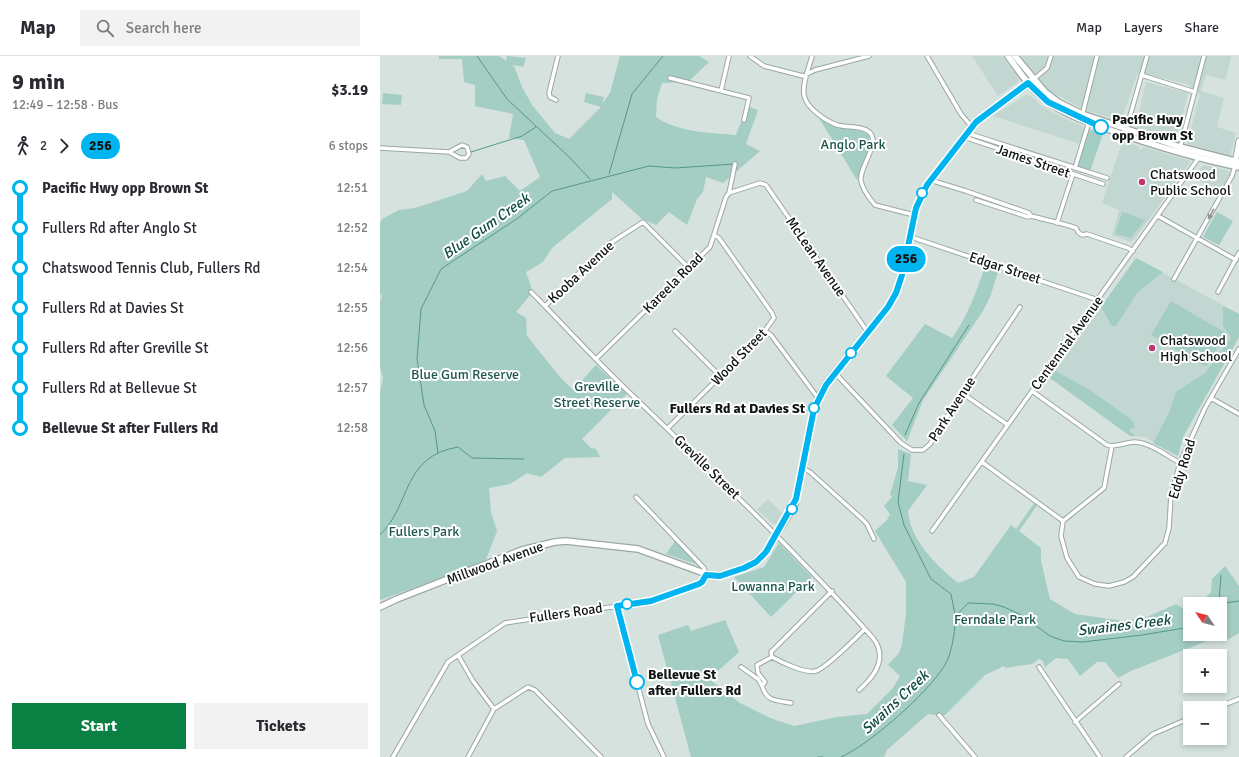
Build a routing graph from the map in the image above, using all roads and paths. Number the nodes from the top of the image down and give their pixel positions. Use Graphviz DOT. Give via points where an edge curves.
graph roads {
  1 [pos="558,56"];
  2 [pos="729,56"];
  3 [pos="750,56"];
  4 [pos="812,56"];
  5 [pos="869,56"];
  6 [pos="927,56"];
  7 [pos="1008,56"];
  8 [pos="1015,56"];
  9 [pos="1051,56"];
  10 [pos="1097,56"];
  11 [pos="1146,56"];
  12 [pos="1204,56"];
  13 [pos="807,75"];
  14 [pos="1141,75"];
  15 [pos="670,78"];
  16 [pos="1031,82"];
  17 [pos="721,91"];
  18 [pos="1195,92"];
  19 [pos="556,100"];
  20 [pos="1081,116"];
  21 [pos="744,120"];
  22 [pos="1089,122"];
  23 [pos="972,126"];
  24 [pos="1126,133"];
  25 [pos="965,135"];
  26 [pos="1239,141"];
  27 [pos="380,148"];
  28 [pos="1180,150"];
  29 [pos="449,152"];
  30 [pos="1200,156"];
  31 [pos="735,164"];
  32 [pos="1237,164"];
  33 [pos="1075,168"];
  34 [pos="1073,174"];
  35 [pos="1106,178"];
  36 [pos="930,180"];
  37 [pos="1103,184"];
  38 [pos="729,193"];
  39 [pos="976,200"];
  40 [pos="914,215"];
  41 [pos="1031,216"];
  42 [pos="1158,216"];
  43 [pos="1057,223"];
  44 [pos="714,235"];
  45 [pos="911,237"];
  46 [pos="1197,238"];
  47 [pos="1133,252"];
  48 [pos="1239,254"];
  49 [pos="1236,260"];
  50 [pos="689,268"];
  51 [pos="1174,279"];
  52 [pos="531,292"];
  53 [pos="1218,292"];
  54 [pos="1098,300"];
  55 [pos="545,306"];
  56 [pos="1020,307"];
  57 [pos="675,331"];
  58 [pos="765,331"];
  59 [pos="867,331"];
  60 [pos="1239,349"];
  61 [pos="596,359"];
  62 [pos="835,373"];
  63 [pos="720,376"];
  64 [pos="1032,391"];
  65 [pos="962,393"];
  66 [pos="818,398"];
  67 [pos="1211,398"];
  68 [pos="1239,414"];
  69 [pos="1008,425"];
  70 [pos="668,428"];
  71 [pos="1112,446"];
  72 [pos="982,462"];
  73 [pos="1180,463"];
  74 [pos="802,468"];
  75 [pos="636,497"];
  76 [pos="1063,521"];
  77 [pos="932,531"];
  78 [pos="776,535"];
  79 [pos="874,539"];
  80 [pos="706,575"];
  81 [pos="832,591"];
  82 [pos="617,606"];
  83 [pos="380,607"];
  84 [pos="865,629"];
  85 [pos="458,655"];
  86 [pos="772,657"];
  87 [pos="741,667"];
  88 [pos="1039,667"];
  89 [pos="1119,684"];
  90 [pos="762,686"];
  91 [pos="859,690"];
  92 [pos="1239,699"];
  93 [pos="791,703"];
  94 [pos="1227,704"];
  95 [pos="494,709"];
  96 [pos="939,715"];
  97 [pos="1183,721"];
  98 [pos="1075,722"];
  99 [pos="393,757"];
  100 [pos="468,757"];
  101 [pos="601,757"];
  102 [pos="664,757"];
  103 [pos="976,757"];
  104 [pos="1100,757"];
  105 [pos="1126,757"];
  1 -- 19 [label="street" via="549,93 550,97"];
  2 -- 17 [label="street"];
  3 -- 13 [label="street" via="764,66"];
  4 -- 13 [label="street"];
  5 -- 13 [label="street" via="815,70"];
  6 -- 23 [label="street" via="961,114"];
  7 -- 16 [label="main road"];
  8 -- 16 [label="main road"];
  9 -- 16 [label="street" via="1044,72"];
  10 -- 20 [label="street"];
  11 -- 14 [label="street"];
  12 -- 18 [label="street"];
  13 -- 40 [label="street" via="805,101 816,112 838,125 861,128 873,137 860,184 875,205"];
  14 -- 18 [label="street"];
  14 -- 24 [label="street"];
  15 -- 17 [label="street"];
  16 -- 20 [label="main road"];
  16 -- 23 [label="main road"];
  17 -- 21 [label="street" via="749,98"];
  18 -- 28 [label="street"];
  20 -- 22 [label="main road"];
  20 -- 24 [label="main road"];
  22 -- 24 [label="main road"];
  22 -- 33 [label="street"];
  23 -- 25 [label="main road"];
  24 -- 28 [label="main road"];
  25 -- 33 [label="street, James Street"];
  25 -- 34 [label="street, James Street"];
  25 -- 36 [label="main road"];
  26 -- 32 [label="main road"];
  27 -- 29 [label="street"];
  28 -- 30 [label="main road"];
  29 -- 29 [label="street" via="462,145 467,146 469,154 466,158 460,158"];
  30 -- 32 [label="main road"];
  30 -- 42 [label="street, Centennial Avenue"];
  31 -- 38 [label="street, Kareela Road"];
  32 -- 46 [label="street, one-way"];
  33 -- 35 [label="street, James Street"];
  34 -- 37 [label="street, James Street"];
  34 -- 43 [label="street"];
  36 -- 40 [label="main road"];
  36 -- 41 [label="street" via="1029,213"];
  38 -- 44 [label="street, Kareela Road"];
  38 -- 59 [label="street, McLean Avenue" via="760,183 766,185"];
  39 -- 41 [label="street"];
  40 -- 45 [label="main road"];
  41 -- 43 [label="street"];
  42 -- 46 [label="street"];
  42 -- 47 [label="street, Centennial Avenue"];
  43 -- 47 [label="street" via="1076,228 1082,235 1087,234"];
  44 -- 50 [label="street, Kareela Road" via="710,247"];
  44 -- 58 [label="street, Wood Street" via="719,238 772,313 774,318"];
  45 -- 54 [label="street, Edgar Street"];
  45 -- 59 [label="main road" via="896,293 888,307"];
  46 -- 49 [label="street"];
  46 -- 51 [label="street"];
  47 -- 54 [label="street, Centennial Avenue"];
  48 -- 49 [label="street"];
  49 -- 53 [label="street"];
  50 -- 55 [label="street, Kooba Avenue" via="643,222 609,244"];
  50 -- 61 [label="street, Kareela Road"];
  52 -- 55 [label="street, Greville Street"];
  54 -- 64 [label="street, Centennial Avenue"];
  55 -- 61 [label="street, Greville Street"];
  56 -- 65 [label="street, Park Avenue"];
  57 -- 63 [label="street"];
  58 -- 63 [label="street, Wood Street"];
  58 -- 66 [label="street" via="771,335"];
  59 -- 62 [label="main road"];
  60 -- 67 [label="street, Eddy Road"];
  61 -- 70 [label="street, Greville Street"];
  62 -- 65 [label="street, Park Avenue" via="901,443 914,451 927,448"];
  62 -- 66 [label="main road"];
  63 -- 70 [label="street, Wood Street"];
  64 -- 69 [label="street, Centennial Avenue"];
  64 -- 71 [label="street" via="1107,445"];
  65 -- 69 [label="street"];
  66 -- 74 [label="main road"];
  67 -- 68 [label="street"];
  67 -- 73 [label="street, Eddy Road"];
  69 -- 72 [label="street, Centennial Avenue"];
  70 -- 78 [label="street, Greville Street"];
  71 -- 73 [label="street" via="1132,442 1143,444"];
  71 -- 76 [label="street" via="1104,488"];
  72 -- 76 [label="street"];
  72 -- 77 [label="street, Centennial Avenue"];
  73 -- 76 [label="street, Eddy Road" via="1171,495 1169,528 1165,543 1136,575 1124,582 1104,586 1078,577 1062,542"];
  74 -- 78 [label="main road" via="795,504"];
  74 -- 79 [label="street" via="810,472 861,518"];
  75 -- 80 [label="street" via="704,568"];
  78 -- 80 [label="main road" via="766,552 754,563 720,576"];
  78 -- 81 [label="street, Greville Street"];
  80 -- 82 [label="street, Fullers Road" via="699,584 667,596"];
  80 -- 83 [label="main road, Millwood Avenue" via="638,549 559,541 522,550"];
  81 -- 84 [label="street, Greville Street"];
  81 -- 86 [label="street" via="771,652"];
  82 -- 85 [label="street, Fullers Road" via="508,622"];
  82 -- 102 [label="street" via="648,724"];
  84 -- 86 [label="street" via="817,671 794,666"];
  84 -- 91 [label="street, Greville Street" via="879,645 880,658 877,669 868,683"];
  85 -- 95 [label="street" via="473,682"];
  85 -- 99 [label="street, Fullers Road" via="448,662"];
  86 -- 90 [label="street" via="757,665 758,673 765,682"];
  87 -- 90 [label="street" via="758,679"];
  88 -- 98 [label="street"];
  89 -- 98 [label="street"];
  90 -- 93 [label="street" via="766,696 771,699"];
  92 -- 94 [label="street"];
  95 -- 100 [label="street"];
  95 -- 101 [label="street" via="520,691 531,688"];
  96 -- 103 [label="street"];
  97 -- 105 [label="street" via="1153,734"];
  98 -- 104 [label="street"];
}
